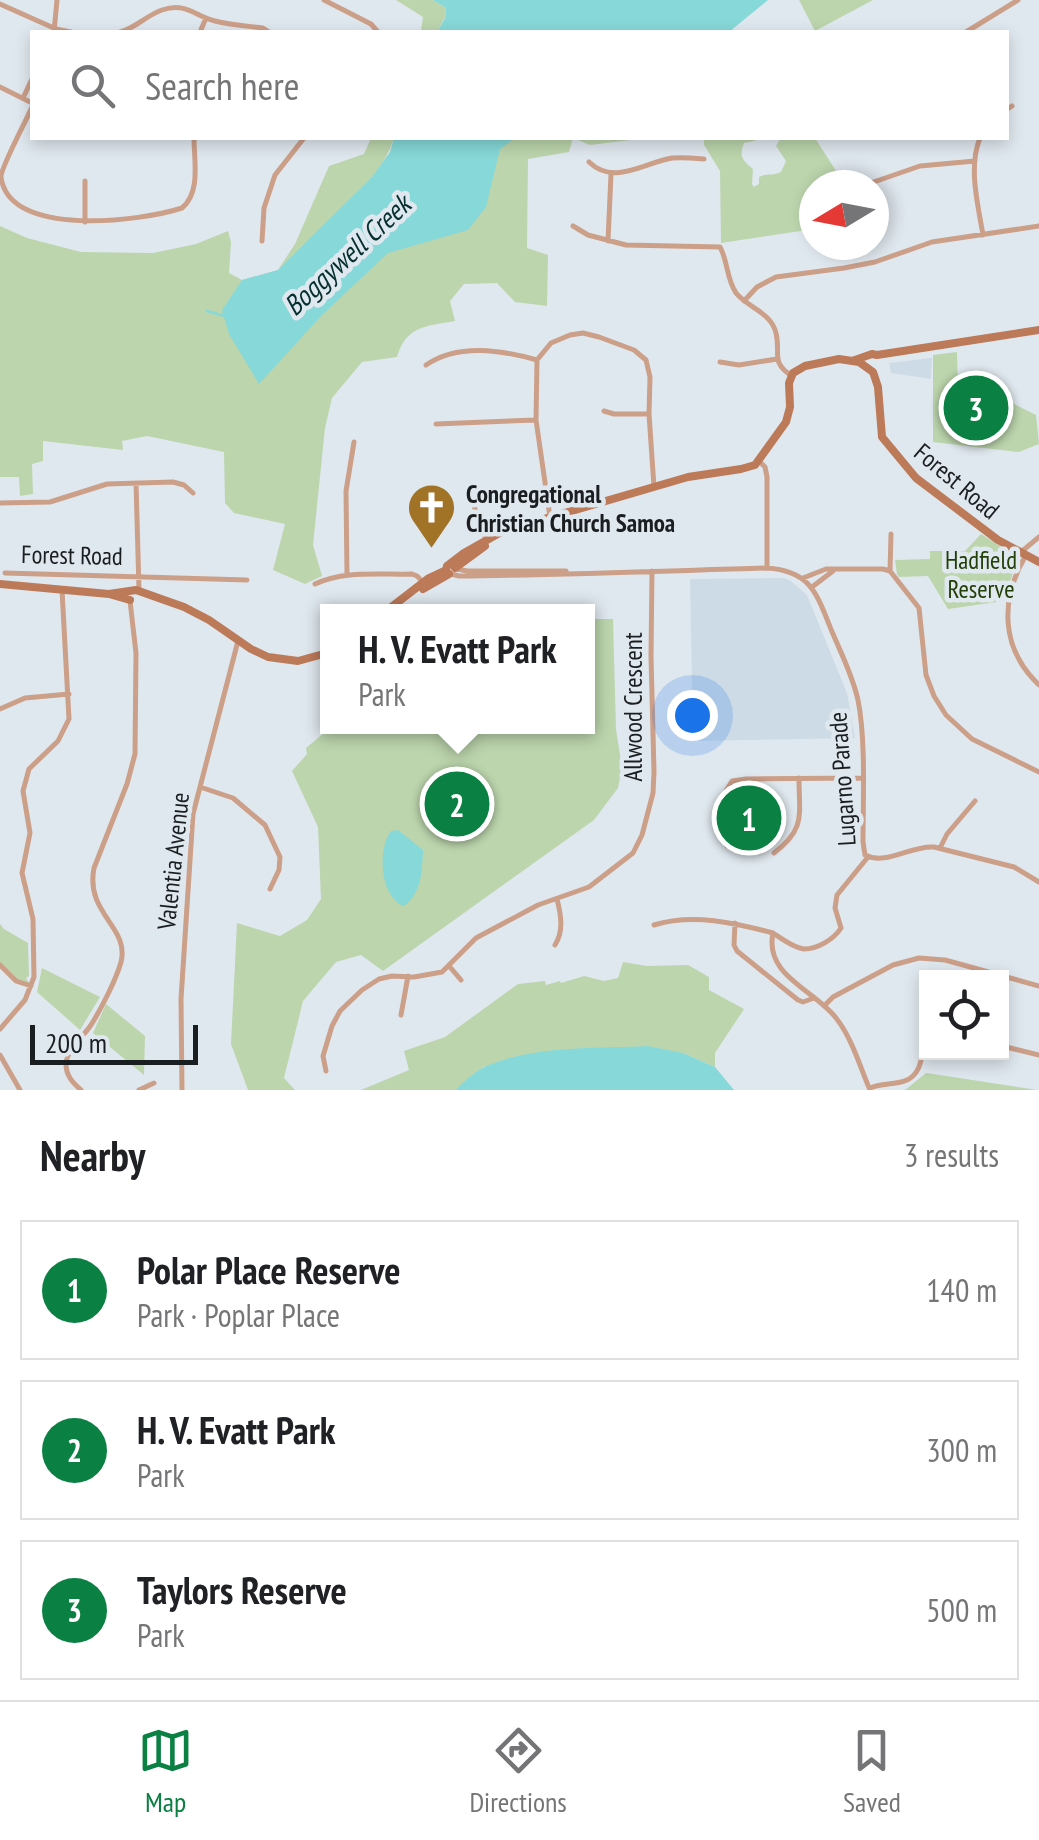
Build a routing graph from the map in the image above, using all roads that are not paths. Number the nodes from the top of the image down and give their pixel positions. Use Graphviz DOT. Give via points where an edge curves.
graph roads {
  1 [pos="57,0"];
  2 [pos="324,0"];
  3 [pos="1018,0"];
  4 [pos="0,4"];
  5 [pos="206,18"];
  6 [pos="55,30"];
  7 [pos="131,30"];
  8 [pos="201,30"];
  9 [pos="266,30"];
  10 [pos="376,30"];
  11 [pos="969,30"];
  12 [pos="30,84"];
  13 [pos="0,87"];
  14 [pos="23,98"];
  15 [pos="30,103"];
  16 [pos="30,109"];
  17 [pos="194,140"];
  18 [pos="302,140"];
  19 [pos="980,140"];
  20 [pos="704,159"];
  21 [pos="975,161"];
  22 [pos="588,162"];
  23 [pos="0,172"];
  24 [pos="611,173"];
  25 [pos="889,177"];
  26 [pos="85,181"];
  27 [pos="85,222"];
  28 [pos="573,226"];
  29 [pos="1039,226"];
  30 [pos="983,235"];
  31 [pos="262,241"];
  32 [pos="608,241"];
  33 [pos="744,301"];
  34 [pos="1039,330"];
  35 [pos="777,359"];
  36 [pos="536,360"];
  37 [pos="720,362"];
  38 [pos="856,364"];
  39 [pos="426,365"];
  40 [pos="792,376"];
  41 [pos="604,411"];
  42 [pos="649,414"];
  43 [pos="536,420"];
  44 [pos="436,424"];
  45 [pos="354,442"];
  46 [pos="759,462"];
  47 [pos="136,483"];
  48 [pos="654,487"];
  49 [pos="193,493"];
  50 [pos="470,498"];
  51 [pos="0,503"];
  52 [pos="550,518"];
  53 [pos="510,530"];
  54 [pos="891,534"];
  55 [pos="1039,536"];
  56 [pos="486,539"];
  57 [pos="1023,554"];
  58 [pos="465,560"];
  59 [pos="1039,562"];
  60 [pos="766,568"];
  61 [pos="835,569"];
  62 [pos="451,570"];
  63 [pos="470,571"];
  64 [pos="652,571"];
  65 [pos="890,571"];
  66 [pos="588,572"];
  67 [pos="5,574"];
  68 [pos="412,574"];
  69 [pos="436,574"];
  70 [pos="346,575"];
  71 [pos="138,577"];
  72 [pos="803,578"];
  73 [pos="247,580"];
  74 [pos="0,584"];
  75 [pos="315,584"];
  76 [pos="425,584"];
  77 [pos="812,587"];
  78 [pos="62,590"];
  79 [pos="135,596"];
  80 [pos="399,604"];
  81 [pos="238,641"];
  82 [pos="320,655"];
  83 [pos="1039,685"];
  84 [pos="69,694"];
  85 [pos="0,709"];
  86 [pos="1039,772"];
  87 [pos="799,778"];
  88 [pos="862,778"];
  89 [pos="200,787"];
  90 [pos="975,801"];
  91 [pos="726,846"];
  92 [pos="940,848"];
  93 [pos="774,853"];
  94 [pos="868,858"];
  95 [pos="1039,882"];
  96 [pos="270,889"];
  97 [pos="557,899"];
  98 [pos="734,924"];
  99 [pos="654,925"];
  100 [pos="773,933"];
  101 [pos="555,946"];
  102 [pos="0,965"];
  103 [pos="450,966"];
  104 [pos="408,976"];
  105 [pos="461,980"];
  106 [pos="31,986"];
  107 [pos="1039,986"];
  108 [pos="814,998"];
  109 [pos="824,1006"];
  110 [pos="401,1015"];
  111 [pos="0,1029"];
  112 [pos="1009,1048"];
  113 [pos="0,1055"];
  114 [pos="1039,1056"];
  115 [pos="921,1060"];
  116 [pos="326,1070"];
  117 [pos="154,1083"];
  118 [pos="870,1089"];
  119 [pos="20,1090"];
  120 [pos="82,1090"];
  121 [pos="139,1090"];
  122 [pos="182,1090"];
  1 -- 6 [label="street"];
  2 -- 10 [label="street"];
  3 -- 11 [label="street"];
  4 -- 6 [label="street"];
  5 -- 7 [label="street" via="180,7 161,10"];
  5 -- 8 [label="street"];
  5 -- 9 [label="street"];
  12 -- 14 [label="street"];
  13 -- 14 [label="street"];
  14 -- 15 [label="street"];
  16 -- 23 [label="street"];
  17 -- 27 [label="street" via="194,188 182,208"];
  18 -- 31 [label="street" via="274,176"];
  19 -- 21 [label="street"];
  20 -- 24 [label="street" via="669,159"];
  21 -- 25 [label="street"];
  21 -- 30 [label="street"];
  22 -- 24 [label="street"];
  23 -- 27 [label="street" via="18,206"];
  24 -- 32 [label="street"];
  26 -- 27 [label="street"];
  28 -- 32 [label="street"];
  29 -- 30 [label="street"];
  30 -- 33 [label="street" via="776,277"];
  32 -- 33 [label="street" via="717,246"];
  33 -- 35 [label="street" via="771,321"];
  34 -- 38 [label="street" via="866,355"];
  35 -- 37 [label="street"];
  35 -- 40 [label="street"];
  36 -- 39 [label="street" via="509,352 462,352"];
  36 -- 42 [label="street" via="570,334 599,336 634,350 646,360"];
  36 -- 43 [label="street"];
  38 -- 40 [label="street" via="839,359"];
  38 -- 57 [label="street, Forest Road" via="876,376 884,440 913,475"];
  40 -- 46 [label="street" via="788,418"];
  41 -- 42 [label="street"];
  42 -- 48 [label="street"];
  43 -- 44 [label="street"];
  43 -- 52 [label="street"];
  45 -- 70 [label="street" via="346,490"];
  46 -- 48 [label="street"];
  46 -- 60 [label="street" via="767,477"];
  47 -- 49 [label="street" via="173,482"];
  47 -- 51 [label="street" via="108,484 50,502"];
  47 -- 71 [label="street"];
  48 -- 52 [label="street"];
  50 -- 56 [label="street"];
  52 -- 53 [label="street"];
  53 -- 56 [label="street"];
  53 -- 58 [label="street"];
  54 -- 65 [label="street"];
  55 -- 57 [label="street"];
  56 -- 62 [label="street"];
  57 -- 59 [label="street, Forest Road"];
  57 -- 83 [label="street" via="1007,621 1017,657"];
  58 -- 62 [label="street"];
  58 -- 63 [label="street"];
  60 -- 64 [label="street"];
  60 -- 72 [label="street"];
  61 -- 65 [label="street"];
  61 -- 72 [label="street"];
  61 -- 77 [label="street"];
  62 -- 63 [label="street"];
  62 -- 66 [label="street" via="456,576"];
  62 -- 69 [label="street"];
  62 -- 76 [label="street"];
  63 -- 66 [label="street"];
  64 -- 66 [label="street"];
  64 -- 97 [label="street, Allwood Crescent" via="654,772 642,836 628,858 589,887"];
  65 -- 86 [label="street" via="918,608 926,676 946,715 977,742"];
  67 -- 71 [label="street, Forest Road"];
  68 -- 69 [label="street"];
  68 -- 70 [label="street"];
  68 -- 76 [label="street"];
  69 -- 76 [label="street"];
  70 -- 75 [label="street"];
  71 -- 73 [label="street, Forest Road"];
  71 -- 79 [label="street"];
  72 -- 77 [label="street"];
  74 -- 78 [label="street, Forest Road"];
  76 -- 80 [label="street"];
  77 -- 88 [label="street, Lugarno Parade" via="855,690"];
  78 -- 79 [label="street, Forest Road"];
  78 -- 84 [label="street"];
  79 -- 81 [label="street, Forest Road" via="203,616"];
  79 -- 120 [label="street" via="135,754 92,880 122,957 67,1059 70,1079"];
  81 -- 82 [label="street, Forest Road" via="280,660"];
  81 -- 89 [label="street, Valentia Avenue"];
  84 -- 85 [label="street" via="24,698"];
  84 -- 106 [label="street" via="65,731 32,765 23,791 30,833 22,874 32,919"];
  87 -- 88 [label="street"];
  87 -- 91 [label="street" via="728,781"];
  87 -- 93 [label="street" via="798,825"];
  88 -- 94 [label="street, Lugarno Parade"];
  89 -- 96 [label="street" via="233,798 265,825 280,858"];
  89 -- 122 [label="street, Valentia Avenue" via="192,820 181,999"];
  90 -- 92 [label="street"];
  92 -- 94 [label="street, Lugarno Parade"];
  92 -- 95 [label="street, Lugarno Parade" via="1014,867"];
  94 -- 100 [label="street" via="837,895 840,928 834,937 804,949"];
  97 -- 101 [label="street" via="561,926"];
  97 -- 103 [label="street, Allwood Crescent" via="476,938"];
  98 -- 99 [label="street"];
  98 -- 100 [label="street"];
  98 -- 108 [label="street" via="737,951 798,1000"];
  100 -- 108 [label="street" via="772,950 784,973"];
  102 -- 106 [label="street"];
  103 -- 104 [label="street, Allwood Crescent"];
  103 -- 105 [label="street"];
  104 -- 110 [label="street"];
  104 -- 116 [label="street, Allwood Crescent" via="379,979 340,1010 326,1042"];
  106 -- 111 [label="street"];
  107 -- 109 [label="street" via="920,958 893,965"];
  108 -- 109 [label="street"];
  109 -- 118 [label="street" via="839,1021"];
  112 -- 114 [label="street"];
  113 -- 119 [label="street"];
  115 -- 118 [label="street" via="912,1077"];
  117 -- 121 [label="street"];
}
